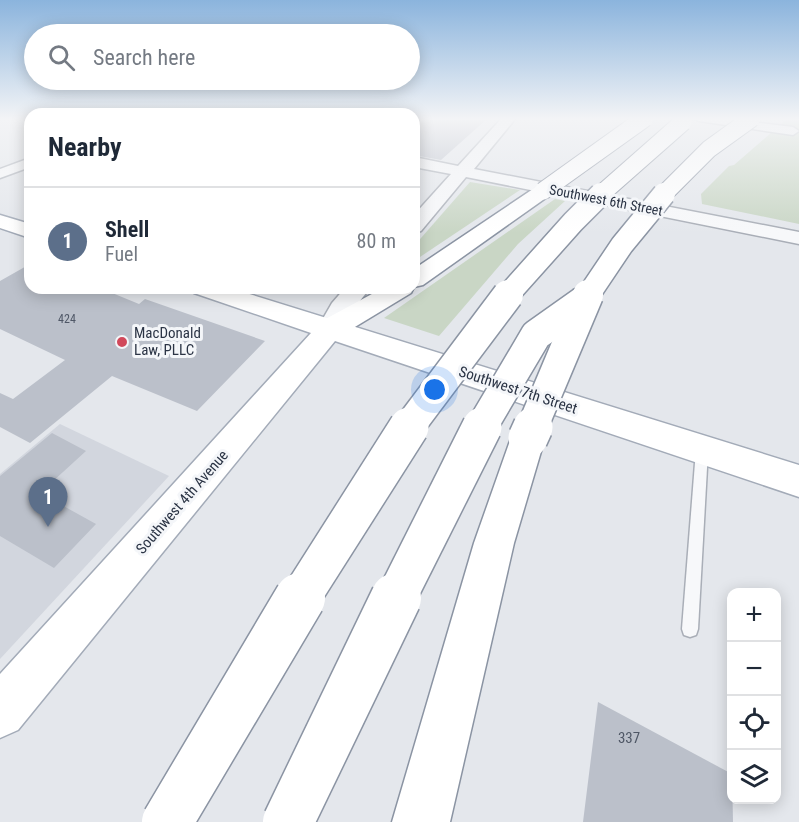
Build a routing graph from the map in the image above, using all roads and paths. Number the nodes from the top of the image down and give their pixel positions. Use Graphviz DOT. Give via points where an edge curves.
graph roads {
  1 [pos="476,156"];
  2 [pos="591,156"];
  3 [pos="640,156"];
  4 [pos="702,156"];
  5 [pos="420,163"];
  6 [pos="24,164"];
  7 [pos="464,171"];
  8 [pos="0,174"];
  9 [pos="420,218"];
  10 [pos="0,221"];
  11 [pos="24,229"];
  12 [pos="799,238"];
  13 [pos="420,276"];
  14 [pos="222,294"];
  15 [pos="353,294"];
  16 [pos="391,294"];
  17 [pos="584,301"];
  18 [pos="330,329"];
  19 [pos="702,450"];
  20 [pos="799,482"];
  21 [pos="690,629"];
  22 [pos="0,712"];
  23 [pos="168,822"];
  24 [pos="288,822"];
  25 [pos="421,822"];
  1 -- 7 [label="street"];
  2 -- 13 [label="main road, bridge"];
  3 -- 23 [label="main road, bridge" via="569,224 459,355 377,472"];
  4 -- 17 [label="main road, bridge" via="622,245"];
  5 -- 7 [label="street, Southwest 6th Street"];
  6 -- 8 [label="street"];
  7 -- 9 [label="street"];
  7 -- 12 [label="street, Southwest 6th Street"];
  10 -- 11 [label="main road"];
  14 -- 18 [label="main road, Southwest 7th Street"];
  15 -- 18 [label="street, Southwest 4th Avenue"];
  16 -- 18 [label="main road"];
  17 -- 24 [label="main road, bridge" via="536,335 488,414"];
  17 -- 25 [label="main road, bridge" via="528,438 494,543"];
  18 -- 19 [label="main road, Southwest 7th Street"];
  18 -- 22 [label="main road, Southwest 4th Avenue"];
  19 -- 20 [label="main road, Southwest 7th Street"];
  19 -- 21 [label="lane"];
}
